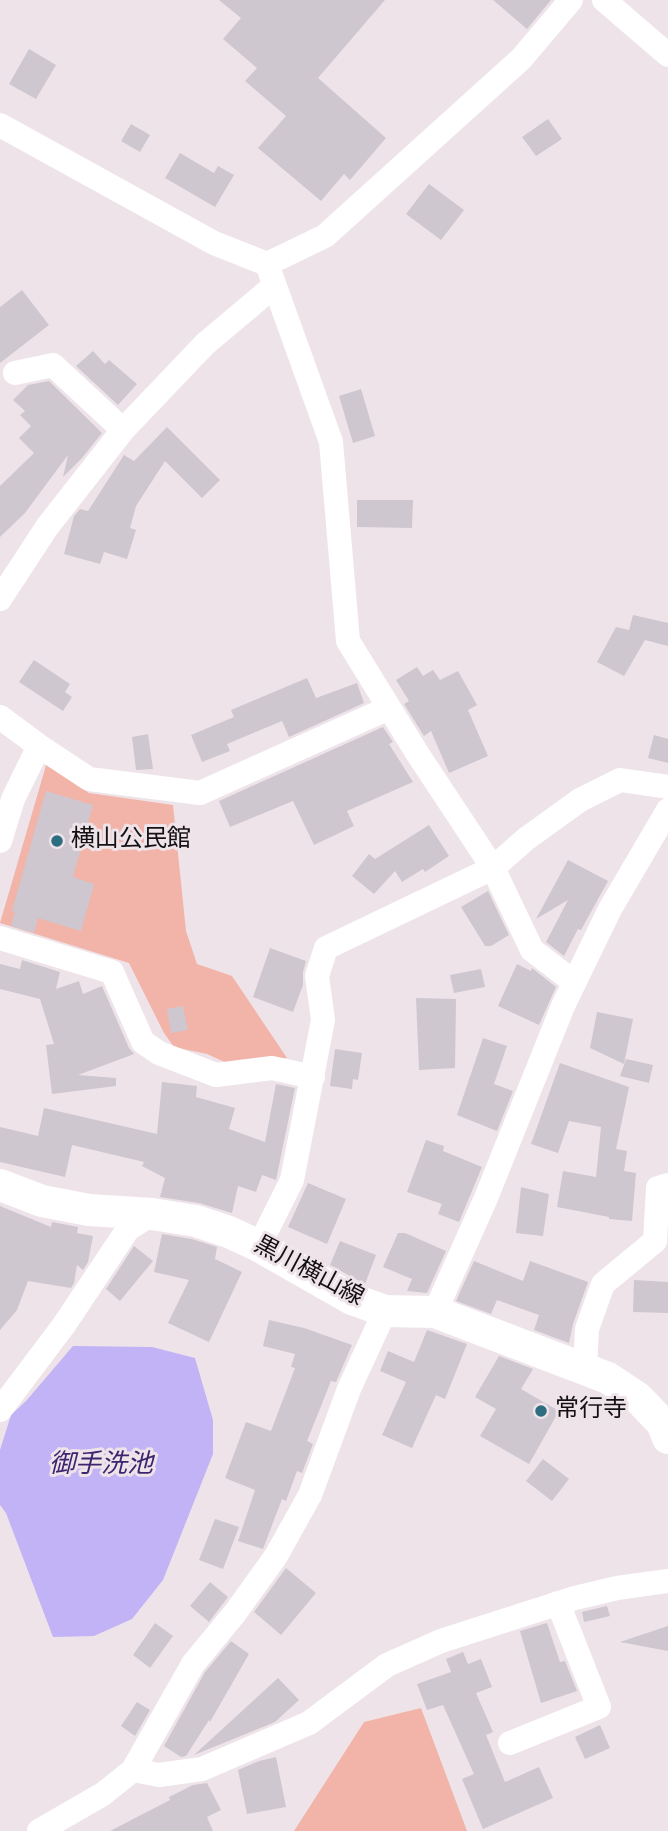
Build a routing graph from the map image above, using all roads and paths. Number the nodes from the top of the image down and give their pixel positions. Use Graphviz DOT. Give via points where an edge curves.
graph roads {
  1 [pos="571,0"];
  2 [pos="604,0"];
  3 [pos="668,55"];
  4 [pos="0,125"];
  5 [pos="271,275"];
  6 [pos="15,373"];
  7 [pos="123,430"];
  8 [pos="0,599"];
  9 [pos="389,708"];
  10 [pos="0,717"];
  11 [pos="39,746"];
  12 [pos="668,787"];
  13 [pos="668,810"];
  14 [pos="0,841"];
  15 [pos="493,868"];
  16 [pos="0,937"];
  17 [pos="574,982"];
  18 [pos="313,1077"];
  19 [pos="0,1185"];
  20 [pos="668,1185"];
  21 [pos="152,1214"];
  22 [pos="260,1246"];
  23 [pos="385,1311"];
  24 [pos="435,1312"];
  25 [pos="585,1369"];
  26 [pos="0,1410"];
  27 [pos="668,1438"];
  28 [pos="668,1581"];
  29 [pos="558,1603"];
  30 [pos="510,1743"];
  31 [pos="133,1770"];
  32 [pos="39,1831"];
  1 -- 5 [label="street" via="520,60 325,236"];
  2 -- 3 [label="street"];
  4 -- 5 [label="street"];
  5 -- 7 [label="street"];
  5 -- 9 [label="street" via="331,442 348,640"];
  6 -- 7 [label="street" via="53,365"];
  7 -- 8 [label="street" via="47,527"];
  9 -- 11 [label="street" via="200,793 89,779"];
  9 -- 15 [label="street"];
  10 -- 11 [label="street"];
  11 -- 14 [label="street" via="13,799"];
  12 -- 15 [label="street" via="620,780 580,800"];
  13 -- 17 [label="street"];
  15 -- 17 [label="street" via="533,950"];
  15 -- 18 [label="street" via="326,948 317,976 323,1020"];
  16 -- 18 [label="street" via="112,972 143,1042 159,1053 216,1075 272,1068"];
  17 -- 24 [label="street"];
  18 -- 22 [label="street" via="292,1180"];
  19 -- 21 [label="main road, 黒川横山線" via="42,1201 89,1210"];
  20 -- 25 [label="street" via="658,1188 655,1241 603,1284 587,1329"];
  21 -- 22 [label="main road, 黒川横山線" via="196,1221"];
  21 -- 26 [label="street" via="128,1229"];
  22 -- 23 [label="main road, 黒川横山線" via="352,1299"];
  23 -- 24 [label="main road, 黒川横山線"];
  23 -- 31 [label="street" via="349,1389 310,1495 276,1556 193,1664"];
  24 -- 25 [label="main road, 黒川横山線"];
  25 -- 27 [label="main road, 黒川横山線" via="638,1398 662,1423"];
  28 -- 29 [label="street"];
  29 -- 30 [label="street" via="599,1707"];
  29 -- 31 [label="street" via="441,1641 387,1665 309,1723 202,1769 159,1775"];
  31 -- 32 [label="street" via="103,1794"];
}
